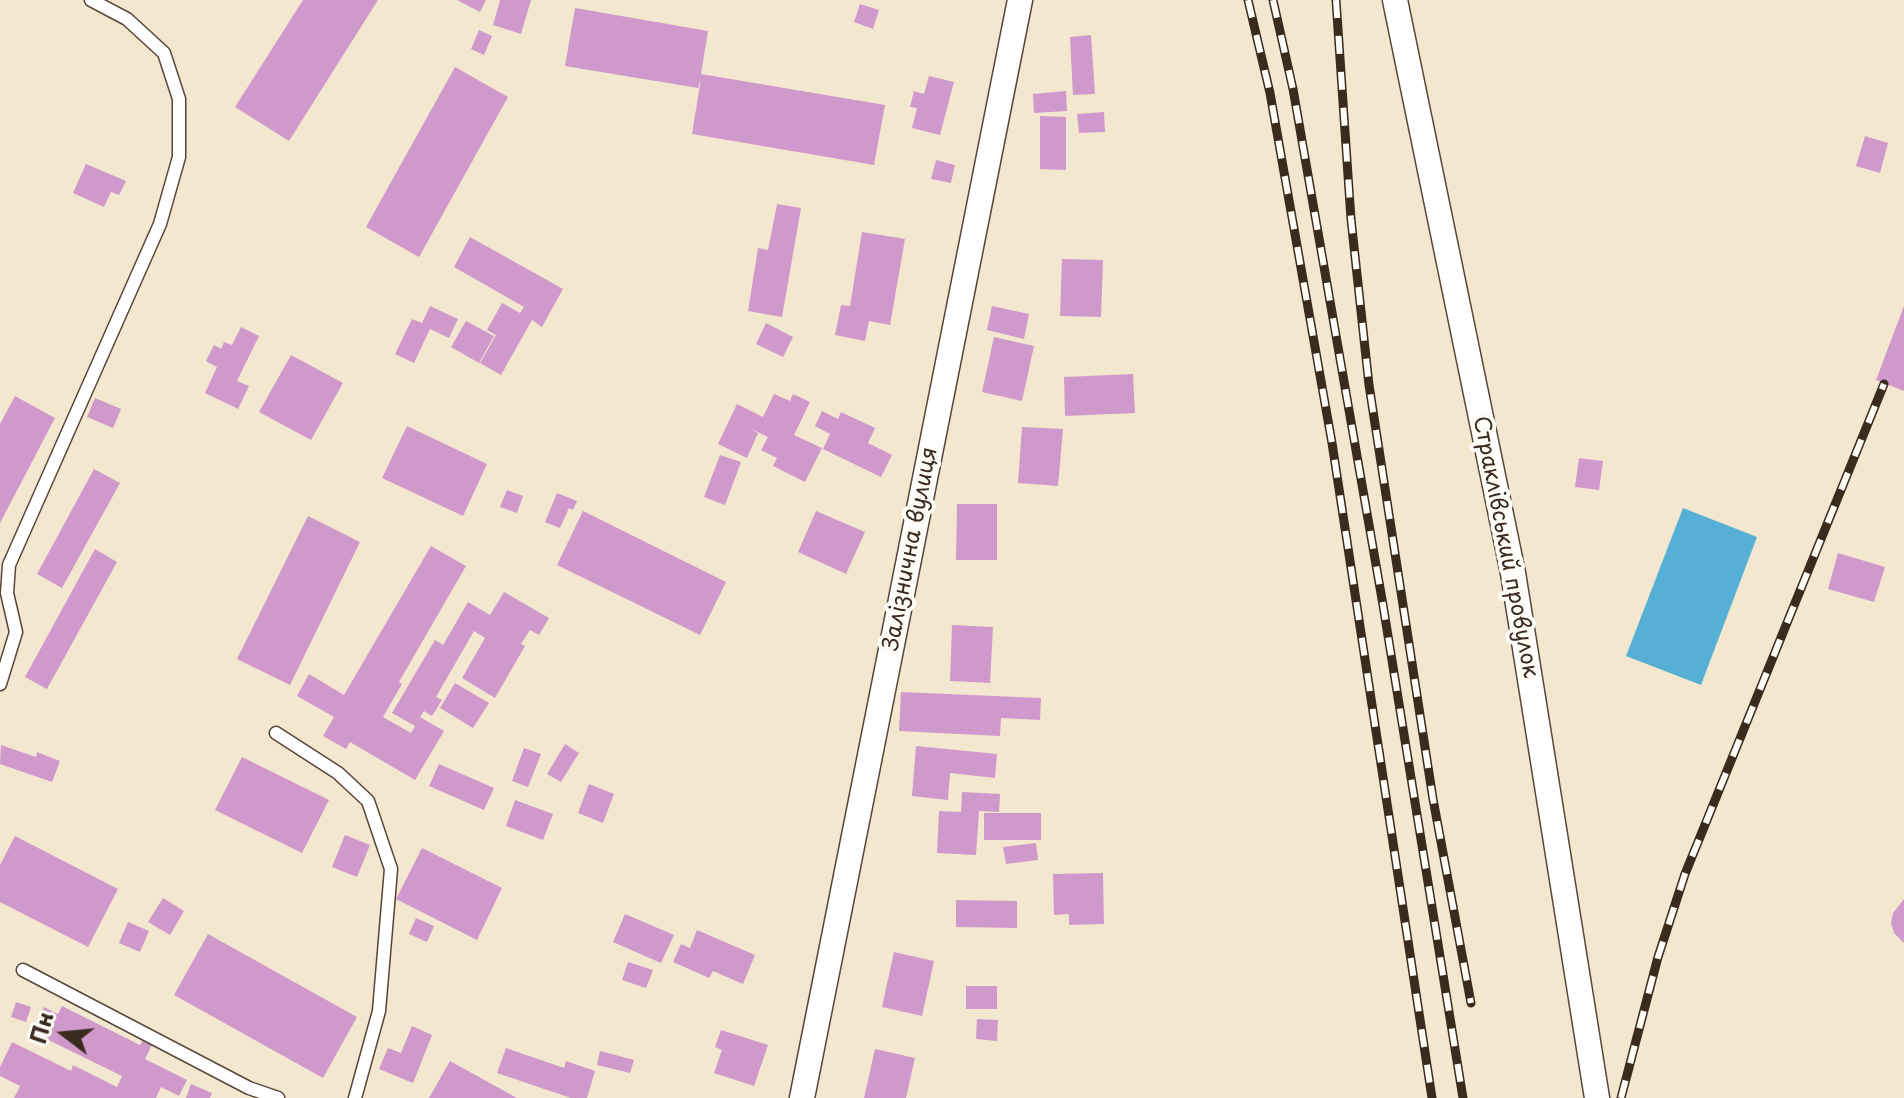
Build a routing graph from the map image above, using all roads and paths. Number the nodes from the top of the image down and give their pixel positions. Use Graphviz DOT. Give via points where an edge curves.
graph roads {
  1 [pos="91,0"];
  2 [pos="1020,0"];
  3 [pos="1395,0"];
  4 [pos="0,684"];
  5 [pos="276,733"];
  6 [pos="23,970"];
  7 [pos="278,1098"];
  8 [pos="355,1098"];
  9 [pos="802,1098"];
  10 [pos="1597,1098"];
  1 -- 4 [label="lane" via="127,19 164,53 179,99 179,157 160,224 9,565 7,593 16,632"];
  2 -- 9 [label="street, Залізнична вулиця"];
  3 -- 10 [label="street, Страклівський провулок" via="1513,573"];
  5 -- 8 [label="lane" via="338,773 368,801 391,869 379,1011"];
  6 -- 7 [label="lane" via="249,1088"];
}
